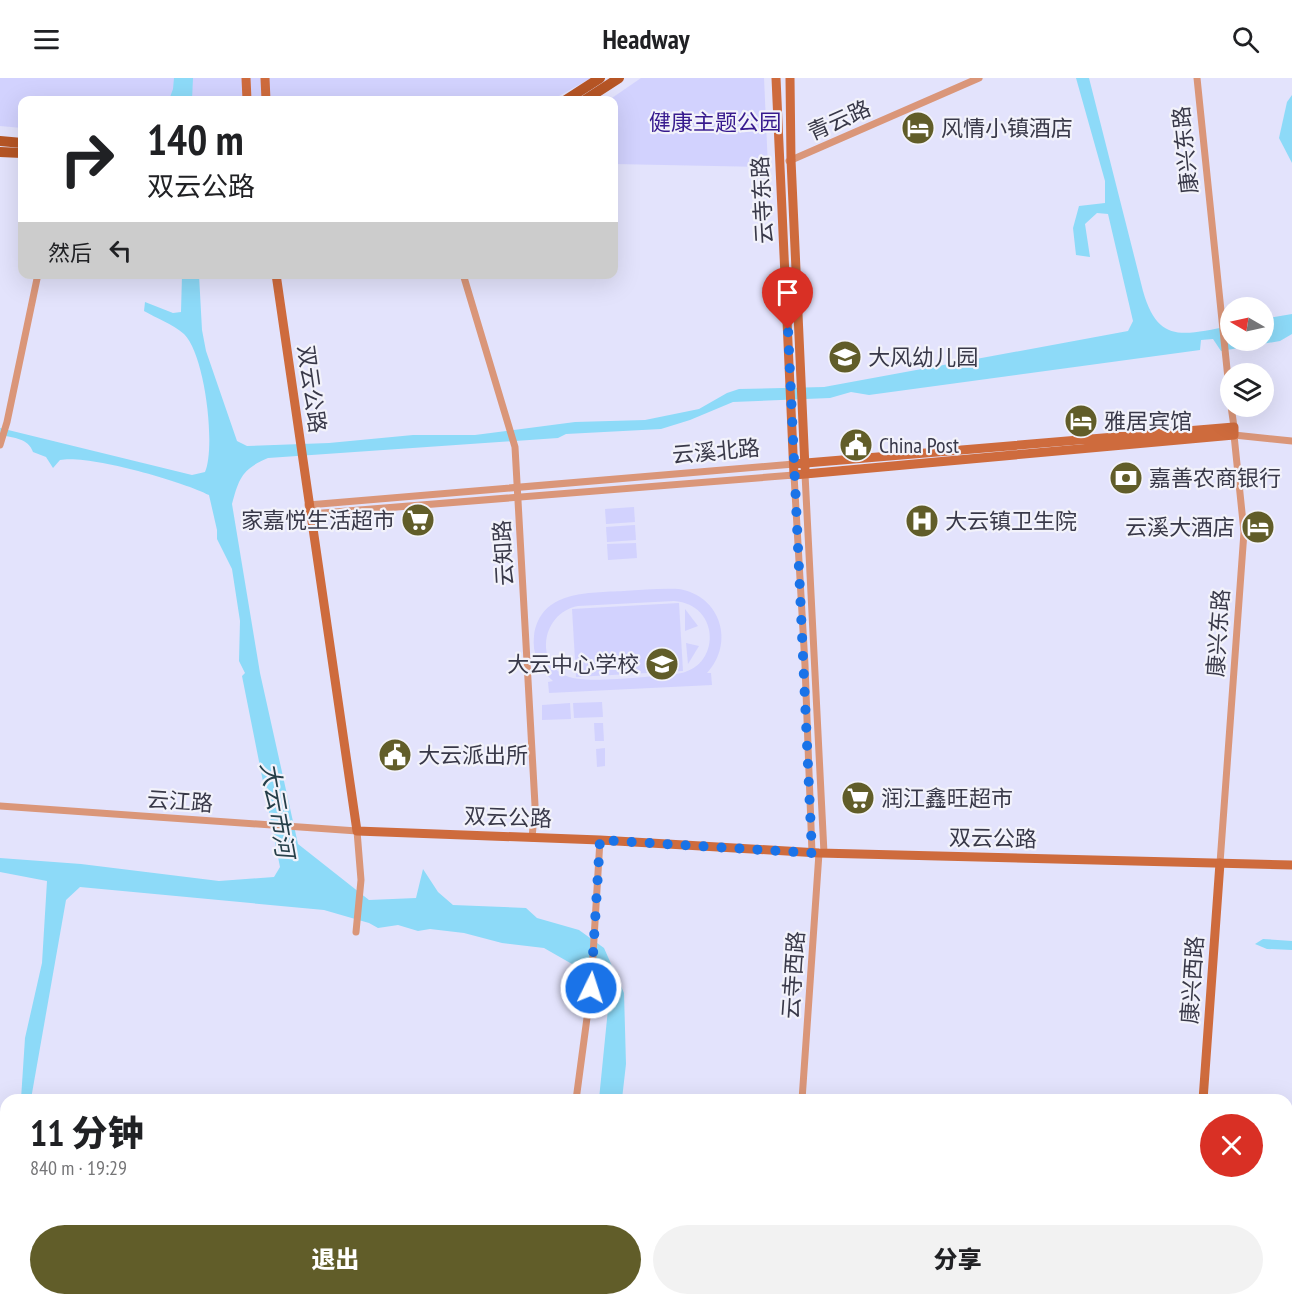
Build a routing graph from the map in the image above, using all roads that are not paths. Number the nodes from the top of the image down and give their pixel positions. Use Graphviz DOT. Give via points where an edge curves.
graph roads {
  1 [pos="246,78"];
  2 [pos="265,78"];
  3 [pos="600,78"];
  4 [pos="619,78"];
  5 [pos="776,78"];
  6 [pos="790,78"];
  7 [pos="980,78"];
  8 [pos="1197,78"];
  9 [pos="247,96"];
  10 [pos="266,96"];
  11 [pos="572,96"];
  12 [pos="591,96"];
  13 [pos="0,141"];
  14 [pos="18,143"];
  15 [pos="0,152"];
  16 [pos="18,153"];
  17 [pos="791,160"];
  18 [pos="779,165"];
  19 [pos="37,279"];
  20 [pos="277,279"];
  21 [pos="465,279"];
  22 [pos="1226,363"];
  23 [pos="1232,417"];
  24 [pos="1234,431"];
  25 [pos="1292,441"];
  26 [pos="1,442"];
  27 [pos="805,463"];
  28 [pos="794,464"];
  29 [pos="805,474"];
  30 [pos="794,475"];
  31 [pos="518,488"];
  32 [pos="518,497"];
  33 [pos="309,510"];
  34 [pos="0,806"];
  35 [pos="357,831"];
  36 [pos="532,838"];
  37 [pos="600,840"];
  38 [pos="818,853"];
  39 [pos="1220,863"];
  40 [pos="1292,865"];
  41 [pos="356,932"];
  42 [pos="577,1094"];
  43 [pos="802,1094"];
  44 [pos="1203,1094"];
  1 -- 9 [label="street"];
  2 -- 10 [label="street"];
  3 -- 11 [label="main road"];
  4 -- 12 [label="main road"];
  5 -- 18 [label="street, 云寺东路"];
  6 -- 17 [label="street, 云寺东路"];
  7 -- 17 [label="street, 青云路"];
  8 -- 22 [label="street, 康兴东路"];
  13 -- 14 [label="main road"];
  15 -- 16 [label="main road"];
  17 -- 18 [label="street, 青云路"];
  17 -- 27 [label="street, 云寺东路"];
  18 -- 28 [label="street, 云寺东路"];
  19 -- 26 [label="street"];
  20 -- 33 [label="street, 双云公路"];
  21 -- 31 [label="street, 云知路" via="510,428"];
  23 -- 24 [label="street, 康兴东路"];
  24 -- 25 [label="street"];
  24 -- 27 [label="street, 云溪北路"];
  24 -- 29 [label="street, 云溪北路"];
  24 -- 39 [label="street, 康兴东路" via="1244,532"];
  27 -- 28 [label="street, 云溪北路"];
  27 -- 29 [label="street, 云寺东路"];
  28 -- 30 [label="street, 云寺东路"];
  28 -- 31 [label="street, 云溪北路"];
  29 -- 30 [label="street, 云溪北路"];
  29 -- 38 [label="street"];
  30 -- 32 [label="street, 云溪北路"];
  30 -- 38 [label="street"];
  31 -- 32 [label="street, 云知路"];
  31 -- 33 [label="street, 云溪北路"];
  32 -- 33 [label="street, 云溪北路"];
  32 -- 36 [label="street, 云知路" via="535,805"];
  33 -- 35 [label="street, 双云公路"];
  34 -- 35 [label="street, 云江路"];
  35 -- 36 [label="street, 双云公路"];
  35 -- 41 [label="street" via="362,880"];
  36 -- 37 [label="street, 双云公路"];
  37 -- 38 [label="street, 双云公路"];
  37 -- 42 [label="street" via="591,988"];
  38 -- 39 [label="street, 双云公路"];
  38 -- 43 [label="street, 云寺西路"];
  39 -- 40 [label="street, 双云公路"];
  39 -- 44 [label="street, 康兴西路"];
}
